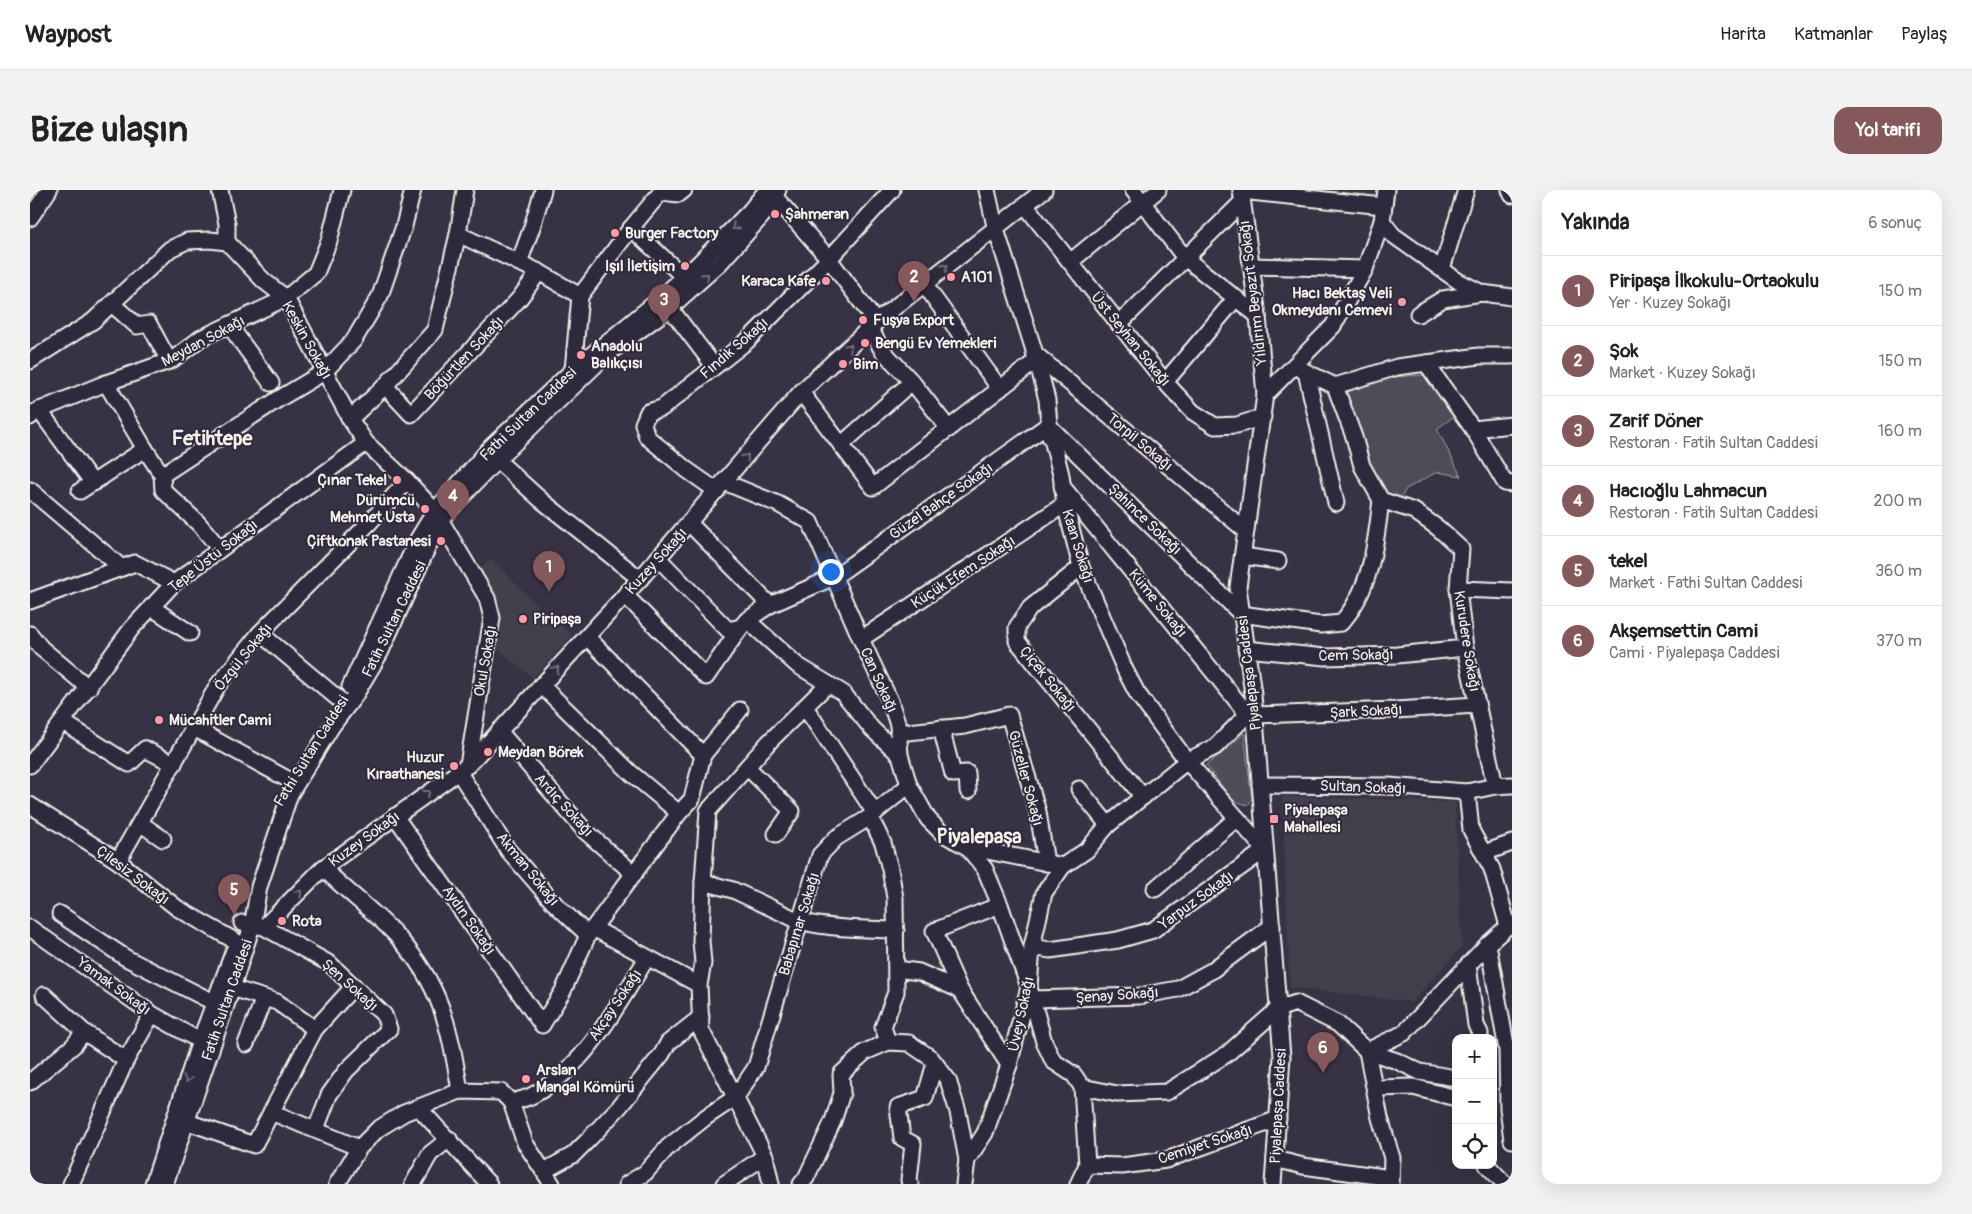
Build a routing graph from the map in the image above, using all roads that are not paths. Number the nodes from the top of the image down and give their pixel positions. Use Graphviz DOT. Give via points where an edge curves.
graph roads {
  1 [pos="50,190"];
  2 [pos="220,190"];
  3 [pos="342,190"];
  4 [pos="413,190"];
  5 [pos="465,190"];
  6 [pos="543,190"];
  7 [pos="684,190"];
  8 [pos="892,190"];
  9 [pos="1000,190"];
  10 [pos="1044,190"];
  11 [pos="1133,190"];
  12 [pos="1158,190"];
  13 [pos="1466,190"];
  14 [pos="1510,190"];
  15 [pos="660,191"];
  16 [pos="773,192"];
  17 [pos="1241,194"];
  18 [pos="1512,195"];
  19 [pos="989,197"];
  20 [pos="1385,202"];
  21 [pos="1143,203"];
  22 [pos="1025,205"];
  23 [pos="30,218"];
  24 [pos="996,226"];
  25 [pos="631,228"];
  26 [pos="458,234"];
  27 [pos="227,242"];
  28 [pos="1185,258"];
  29 [pos="829,259"];
  30 [pos="1070,262"];
  31 [pos="519,263"];
  32 [pos="1251,266"];
  33 [pos="1365,269"];
  34 [pos="1442,269"];
  35 [pos="539,272"];
  36 [pos="684,277"];
  37 [pos="924,284"];
  38 [pos="1482,293"];
  39 [pos="580,296"];
  40 [pos="1512,297"];
  41 [pos="286,298"];
  42 [pos="1236,298"];
  43 [pos="112,304"];
  44 [pos="670,308"];
  45 [pos="1418,314"];
  46 [pos="1258,316"];
  47 [pos="1119,324"];
  48 [pos="229,325"];
  49 [pos="873,325"];
  50 [pos="1036,356"];
  51 [pos="1512,356"];
  52 [pos="30,361"];
  53 [pos="169,361"];
  54 [pos="1426,364"];
  55 [pos="714,366"];
  56 [pos="1300,369"];
  57 [pos="573,370"];
  58 [pos="324,372"];
  59 [pos="1165,382"];
  60 [pos="106,383"];
  61 [pos="271,383"];
  62 [pos="913,383"];
  63 [pos="385,386"];
  64 [pos="1335,386"];
  65 [pos="1000,389"];
  66 [pos="801,392"];
  67 [pos="1265,396"];
  68 [pos="34,414"];
  69 [pos="1263,417"];
  70 [pos="350,419"];
  71 [pos="1048,425"];
  72 [pos="1512,425"];
  73 [pos="948,429"];
  74 [pos="1473,429"];
  75 [pos="366,443"];
  76 [pos="841,445"];
  77 [pos="145,450"];
  78 [pos="497,460"];
  79 [pos="162,476"];
  80 [pos="406,481"];
  81 [pos="1061,484"];
  82 [pos="1512,484"];
  83 [pos="721,486"];
  84 [pos="30,490"];
  85 [pos="1381,500"];
  86 [pos="1336,502"];
  87 [pos="1065,504"];
  88 [pos="437,516"];
  89 [pos="689,523"];
  90 [pos="1246,531"];
  91 [pos="220,549"];
  92 [pos="1243,556"];
  93 [pos="658,558"];
  94 [pos="1278,561"];
  95 [pos="122,568"];
  96 [pos="1081,568"];
  97 [pos="834,577"];
  98 [pos="640,579"];
  99 [pos="174,583"];
  100 [pos="1458,589"];
  101 [pos="1512,591"];
  102 [pos="625,595"];
  103 [pos="30,601"];
  104 [pos="770,605"];
  105 [pos="151,607"];
  106 [pos="1242,614"];
  107 [pos="744,623"];
  108 [pos="190,633"];
  109 [pos="260,633"];
  110 [pos="30,634"];
  111 [pos="586,637"];
  112 [pos="861,639"];
  113 [pos="1465,648"];
  114 [pos="1246,650"];
  115 [pos="828,684"];
  116 [pos="541,685"];
  117 [pos="89,688"];
  118 [pos="342,702"];
  119 [pos="1477,705"];
  120 [pos="805,707"];
  121 [pos="740,710"];
  122 [pos="1252,717"];
  123 [pos="63,722"];
  124 [pos="194,728"];
  125 [pos="941,728"];
  126 [pos="499,731"];
  127 [pos="898,732"];
  128 [pos="703,755"];
  129 [pos="900,755"];
  130 [pos="1187,761"];
  131 [pos="174,764"];
  132 [pos="30,765"];
  133 [pos="747,767"];
  134 [pos="463,768"];
  135 [pos="289,780"];
  136 [pos="1260,785"];
  137 [pos="1512,785"];
  138 [pos="909,786"];
  139 [pos="1494,786"];
  140 [pos="1079,789"];
  141 [pos="968,791"];
  142 [pos="1467,792"];
  143 [pos="1143,797"];
  144 [pos="692,799"];
  145 [pos="30,805"];
  146 [pos="708,811"];
  147 [pos="679,813"];
  148 [pos="872,815"];
  149 [pos="395,816"];
  150 [pos="1237,818"];
  151 [pos="140,823"];
  152 [pos="1108,825"];
  153 [pos="776,834"];
  154 [pos="163,839"];
  155 [pos="1512,844"];
  156 [pos="968,847"];
  157 [pos="1265,850"];
  158 [pos="1484,853"];
  159 [pos="118,861"];
  160 [pos="1046,863"];
  161 [pos="1063,866"];
  162 [pos="323,868"];
  163 [pos="634,874"];
  164 [pos="703,882"];
  165 [pos="1155,888"];
  166 [pos="1000,905"];
  167 [pos="60,914"];
  168 [pos="799,921"];
  169 [pos="253,925"];
  170 [pos="1272,926"];
  171 [pos="1510,927"];
  172 [pos="30,928"];
  173 [pos="896,930"];
  174 [pos="590,932"];
  175 [pos="237,942"];
  176 [pos="1488,944"];
  177 [pos="1032,947"];
  178 [pos="646,958"];
  179 [pos="1468,965"];
  180 [pos="897,969"];
  181 [pos="699,985"];
  182 [pos="227,986"];
  183 [pos="354,986"];
  184 [pos="960,990"];
  185 [pos="1031,993"];
  186 [pos="44,995"];
  187 [pos="264,998"];
  188 [pos="213,1002"];
  189 [pos="1278,1010"];
  190 [pos="152,1014"];
  191 [pos="701,1017"];
  192 [pos="315,1030"];
  193 [pos="84,1032"];
  194 [pos="1480,1034"];
  195 [pos="200,1041"];
  196 [pos="888,1042"];
  197 [pos="246,1044"];
  198 [pos="1367,1051"];
  199 [pos="126,1060"];
  200 [pos="935,1063"];
  201 [pos="1009,1065"];
  202 [pos="1452,1077"];
  203 [pos="30,1082"];
  204 [pos="1082,1087"];
  205 [pos="1375,1088"];
  206 [pos="460,1092"];
  207 [pos="736,1097"];
  208 [pos="1452,1097"];
  209 [pos="511,1102"];
  210 [pos="418,1107"];
  211 [pos="271,1112"];
  212 [pos="1278,1119"];
  213 [pos="185,1122"];
  214 [pos="316,1129"];
  215 [pos="449,1139"];
  216 [pos="1512,1140"];
  217 [pos="359,1148"];
  218 [pos="765,1156"];
  219 [pos="1275,1159"];
  220 [pos="968,1160"];
  221 [pos="1087,1165"];
  222 [pos="1491,1169"];
  223 [pos="548,1178"];
  224 [pos="1391,1181"];
  225 [pos="71,1184"];
  226 [pos="153,1184"];
  227 [pos="165,1184"];
  228 [pos="337,1184"];
  229 [pos="413,1184"];
  230 [pos="489,1184"];
  231 [pos="626,1184"];
  232 [pos="724,1184"];
  233 [pos="771,1184"];
  234 [pos="801,1184"];
  235 [pos="910,1184"];
  236 [pos="964,1184"];
  237 [pos="1078,1184"];
  238 [pos="1273,1184"];
  239 [pos="1505,1184"];
  1 -- 23 [label="street"];
  2 -- 27 [label="street"];
  3 -- 41 [label="street, Meydan Sokağı" via="329,241 316,273"];
  4 -- 58 [label="street" via="380,296 354,340"];
  5 -- 26 [label="street"];
  6 -- 31 [label="street"];
  7 -- 15 [label="street" via="679,194"];
  8 -- 29 [label="street, Fındık Sokağı"];
  9 -- 19 [label="street"];
  10 -- 22 [label="street, Kuzey Sokağı"];
  11 -- 21 [label="street"];
  12 -- 21 [label="street"];
  13 -- 34 [label="street"];
  14 -- 18 [label="street"];
  15 -- 25 [label="street"];
  16 -- 29 [label="street"];
  16 -- 36 [label="street, Fathi Sultan Caddesi, one-way"];
  44 -- 16 [label="street, Fatih Sultan Caddesi, one-way" via="720,263 762,216"];
  17 -- 20 [label="street"];
  17 -- 28 [label="street"];
  17 -- 32 [label="street, Yıldırım Beyazıt Sokağı"];
  19 -- 24 [label="street, Kaan Sokağı"];
  20 -- 33 [label="street"];
  20 -- 34 [label="street" via="1393,235"];
  21 -- 28 [label="street"];
  21 -- 30 [label="street"];
  22 -- 24 [label="street, Kuzey Sokağı"];
  22 -- 30 [label="street, Üst Seyhan Sokağı"];
  37 -- 24 [label="street, Kuzey Sokağı, one-way"];
  24 -- 50 [label="street, Kaan Sokağı"];
  25 -- 36 [label="street"];
  25 -- 39 [label="street"];
  26 -- 31 [label="street"];
  26 -- 63 [label="street" via="435,330"];
  27 -- 41 [label="street, Keskin Sokağı" via="264,282"];
  27 -- 43 [label="street" via="186,241 170,249"];
  28 -- 42 [label="street"];
  28 -- 47 [label="street"];
  29 -- 49 [label="street"];
  29 -- 55 [label="street, Fındık Sokağı" via="747,341"];
  30 -- 47 [label="street, Üst Seyhan Sokağı"];
  31 -- 35 [label="street"];
  32 -- 33 [label="street"];
  32 -- 46 [label="street, Yıldırım Beyazıt Sokağı"];
  33 -- 56 [label="street" via="1333,326"];
  34 -- 38 [label="street"];
  35 -- 39 [label="street"];
  35 -- 63 [label="street, Böğürtlen Sokağı" via="519,299 411,414"];
  36 -- 57 [label="street, Fathi Sultan Caddesi"];
  37 -- 49 [label="street, Kuzey Sokağı"];
  37 -- 65 [label="street"];
  38 -- 40 [label="street"];
  38 -- 45 [label="street" via="1443,299"];
  39 -- 57 [label="street"];
  41 -- 48 [label="street, Meydan Sokağı"];
  41 -- 58 [label="street, Keskin Sokağı"];
  42 -- 46 [label="street"];
  42 -- 59 [label="street"];
  43 -- 52 [label="street" via="93,321"];
  43 -- 53 [label="street" via="137,326 149,324"];
  44 -- 55 [label="street"];
  44 -- 78 [label="street, Fatih Sultan Caddesi" via="607,354"];
  46 -- 67 [label="street, Yıldırım Beyazıt Sokağı"];
  47 -- 59 [label="street, Üst Seyhan Sokağı"];
  48 -- 53 [label="street, Meydan Sokağı" via="201,338"];
  48 -- 61 [label="street"];
  49 -- 62 [label="street" via="882,350"];
  66 -- 49 [label="street, Kuzey Sokağı, one-way"];
  50 -- 65 [label="street"];
  50 -- 71 [label="street, Kaan Sokağı" via="1047,400"];
  50 -- 90 [label="street, Torpil Sokağı"];
  51 -- 54 [label="street" via="1480,356"];
  53 -- 60 [label="street, Meydan Sokağı"];
  54 -- 64 [label="street" via="1398,367"];
  54 -- 74 [label="street"];
  55 -- 83 [label="street, Fındık Sokağı" via="662,408 648,412 643,424 647,437 687,470"];
  56 -- 64 [label="street"];
  56 -- 67 [label="street"];
  56 -- 86 [label="street"];
  57 -- 88 [label="street, Fathi Sultan Caddesi" via="491,447"];
  58 -- 70 [label="street, Keskin Sokağı"];
  58 -- 79 [label="street"];
  59 -- 69 [label="street, Üst Seyhan Sokağı" via="1193,412 1215,426 1237,425"];
  60 -- 68 [label="street, Meydan Sokağı"];
  60 -- 77 [label="street"];
  62 -- 73 [label="street"];
  62 -- 76 [label="street"];
  63 -- 70 [label="street"];
  64 -- 85 [label="street" via="1362,466"];
  65 -- 73 [label="street"];
  66 -- 76 [label="street"];
  83 -- 66 [label="street, Kuzey Sokağı, one-way"];
  67 -- 69 [label="street, Piyalepaşa Caddesi"];
  68 -- 77 [label="street" via="87,487"];
  69 -- 90 [label="street, Piyalepaşa Caddesi"];
  70 -- 75 [label="street, Keskin Sokağı"];
  71 -- 81 [label="street, Kaan Sokağı"];
  71 -- 97 [label="street, Güzel Bahçe Sokağı"];
  71 -- 106 [label="street, Şahince Sokağı"];
  72 -- 74 [label="street"];
  73 -- 76 [label="street" via="874,487"];
  74 -- 82 [label="street" via="1505,483"];
  75 -- 80 [label="street, Keskin Sokağı"];
  75 -- 91 [label="street, Tepe Üstü Sokağı"];
  77 -- 79 [label="street"];
  78 -- 88 [label="street, Fatih Sultan Caddesi"];
  78 -- 98 [label="street" via="541,500"];
  79 -- 91 [label="street" via="163,490"];
  80 -- 88 [label="street, Keskin Sokağı"];
  80 -- 109 [label="street, Özgül Sokağı"];
  81 -- 87 [label="street, Kaan Sokağı"];
  81 -- 122 [label="street, Küme Sokağı"];
  83 -- 89 [label="street, Kuzey Sokağı"];
  83 -- 97 [label="street, Can Sokağı" via="778,504 810,522"];
  84 -- 95 [label="street"];
  85 -- 100 [label="street, Kurudere Sokağı" via="1414,511 1461,549"];
  85 -- 106 [label="street" via="1367,578 1351,613 1341,624 1321,625"];
  87 -- 96 [label="street, Kaan Sokağı"];
  87 -- 112 [label="street, Küçük Efem Sokağı"];
  88 -- 118 [label="street, Fathi Sultan Caddesi" via="418,539"];
  88 -- 134 [label="street, Okul Sokağı" via="487,598 492,618"];
  88 -- 169 [label="street, Fatih Sultan Caddesi" via="380,654 290,794 259,887"];
  89 -- 93 [label="street, Kuzey Sokağı"];
  89 -- 104 [label="street"];
  90 -- 92 [label="street, Piyalepaşa Caddesi"];
  91 -- 99 [label="street, Tepe Üstü Sokağı"];
  92 -- 94 [label="street"];
  92 -- 106 [label="street, Piyalepaşa Caddesi" via="1238,587"];
  93 -- 98 [label="street, Kuzey Sokağı"];
  93 -- 107 [label="street" via="728,630"];
  95 -- 99 [label="street" via="135,563"];
  95 -- 103 [label="street"];
  96 -- 130 [label="street, Kaan Sokağı" via="1137,693"];
  96 -- 143 [label="street, Çiçek Sokağı" via="1030,608 1017,627 1016,641"];
  97 -- 104 [label="street, Güzel Bahçe Sokağı"];
  97 -- 112 [label="street, Can Sokağı"];
  98 -- 102 [label="street, Kuzey Sokağı"];
  99 -- 105 [label="street, Tepe Üstü Sokağı"];
  100 -- 101 [label="street"];
  100 -- 113 [label="street, Kurudere Sokağı"];
  102 -- 107 [label="street" via="706,677"];
  102 -- 111 [label="street, Kuzey Sokağı"];
  104 -- 107 [label="street, Güzel Bahçe Sokağı"];
  105 -- 108 [label="street"];
  105 -- 117 [label="street, Tepe Üstü Sokağı"];
  106 -- 114 [label="street, Piyalepaşa Caddesi"];
  107 -- 115 [label="street" via="797,665"];
  109 -- 118 [label="street"];
  109 -- 124 [label="street, Özgül Sokağı" via="218,685"];
  110 -- 117 [label="street" via="41,648"];
  116 -- 111 [label="street, Kuzey Sokağı, one-way"];
  111 -- 128 [label="street"];
  112 -- 127 [label="street, Can Sokağı" via="890,701"];
  113 -- 114 [label="street, Cem Sokağı" via="1398,655 1324,657"];
  113 -- 119 [label="street, Kurudere Sokağı"];
  114 -- 122 [label="street, Piyalepaşa Caddesi"];
  115 -- 120 [label="street"];
  115 -- 129 [label="street" via="843,693 872,729"];
  116 -- 126 [label="street, Kuzey Sokağı"];
  116 -- 147 [label="street" via="631,773"];
  117 -- 123 [label="street, Tepe Üstü Sokağı"];
  118 -- 135 [label="street, Fathi Sultan Caddesi"];
  119 -- 122 [label="street, Şark Sokağı"];
  119 -- 139 [label="street, Kurudere Sokağı"];
  120 -- 133 [label="street"];
  120 -- 148 [label="street"];
  121 -- 128 [label="street"];
  122 -- 130 [label="street" via="1215,747"];
  122 -- 136 [label="street, Piyalepaşa Caddesi"];
  123 -- 131 [label="street" via="130,764 145,749"];
  123 -- 132 [label="street, Tepe Üstü Sokağı"];
  124 -- 131 [label="street, Özgül Sokağı"];
  124 -- 135 [label="street"];
  125 -- 127 [label="street, Güzeller Sokağı"];
  125 -- 141 [label="street" via="953,774 967,773"];
  125 -- 160 [label="street, Güzeller Sokağı" via="965,726 1009,715 1038,812"];
  126 -- 134 [label="street, Kuzey Sokağı"];
  126 -- 163 [label="street, Ardıç Sokağı" via="585,831"];
  127 -- 129 [label="street, Can Sokağı"];
  128 -- 144 [label="street"];
  129 -- 138 [label="street, Can Sokağı"];
  130 -- 143 [label="street"];
  130 -- 150 [label="street, Kaan Sokağı"];
  131 -- 151 [label="street, Özgül Sokağı"];
  133 -- 146 [label="street"];
  133 -- 153 [label="street" via="792,811"];
  149 -- 134 [label="street, Kuzey Sokağı, one-way"];
  134 -- 174 [label="street, Akman Sokağı" via="508,850 553,902"];
  135 -- 169 [label="street, Fathi Sultan Caddesi" via="276,802"];
  136 -- 142 [label="street, Sultan Sokağı" via="1388,786"];
  136 -- 157 [label="street, Piyalepaşa Caddesi"];
  137 -- 139 [label="street, Sultan Sokağı"];
  138 -- 148 [label="street, Babapınar Sokağı"];
  138 -- 156 [label="street, Can Sokağı" via="928,820 942,834"];
  139 -- 142 [label="street, Sultan Sokağı"];
  140 -- 152 [label="street"];
  142 -- 158 [label="street" via="1472,830"];
  143 -- 152 [label="street"];
  144 -- 146 [label="street"];
  144 -- 147 [label="street"];
  145 -- 159 [label="street, Çilesiz Sokağı"];
  146 -- 164 [label="street"];
  147 -- 163 [label="street"];
  148 -- 168 [label="street, Babapınar Sokağı" via="836,838 820,855"];
  148 -- 173 [label="street" via="890,869"];
  149 -- 162 [label="street, Kuzey Sokağı"];
  149 -- 174 [label="street, Aydın Sokağı" via="542,1025 563,991"];
  150 -- 157 [label="street, Kaan Sokağı"];
  150 -- 165 [label="street"];
  151 -- 154 [label="street"];
  151 -- 159 [label="street, Özgül Sokağı"];
  152 -- 161 [label="street" via="1087,850"];
  155 -- 158 [label="street"];
  156 -- 160 [label="street, Can Sokağı"];
  156 -- 166 [label="street" via="985,869"];
  157 -- 170 [label="street, Piyalepaşa Caddesi"];
  157 -- 177 [label="street, Yarpuz Sokağı" via="1154,930 1118,940 1050,950"];
  158 -- 171 [label="street"];
  159 -- 175 [label="street, Çilesiz Sokağı" via="177,908"];
  160 -- 161 [label="street, Can Sokağı"];
  161 -- 177 [label="street, Üvey Sokağı" via="1044,893"];
  169 -- 162 [label="street, Kuzey Sokağı, one-way"];
  162 -- 206 [label="street" via="396,935 422,966 442,1007 452,1039"];
  163 -- 174 [label="street"];
  164 -- 168 [label="street" via="733,890"];
  164 -- 181 [label="street" via="703,963"];
  166 -- 184 [label="street" via="934,931"];
  166 -- 185 [label="street"];
  167 -- 188 [label="street" via="126,958"];
  168 -- 173 [label="street" via="856,929"];
  168 -- 207 [label="street, Babapınar Sokağı" via="756,1067"];
  169 -- 175 [label="street, Fathi Sultan Caddesi"];
  169 -- 182 [label="street, Fatih Sultan Caddesi"];
  169 -- 183 [label="street, Şen Sokağı" via="330,964"];
  170 -- 185 [label="street, Şenay Sokağı" via="1211,971 1178,989 1140,996"];
  170 -- 189 [label="street, Piyalepaşa Caddesi"];
  171 -- 176 [label="street"];
  172 -- 190 [label="street, Yamak Sokağı"];
  173 -- 180 [label="street"];
  174 -- 178 [label="street, Akman Sokağı"];
  175 -- 182 [label="street, Fathi Sultan Caddesi"];
  176 -- 179 [label="street"];
  176 -- 216 [label="street" via="1507,1050"];
  177 -- 185 [label="street, Üvey Sokağı"];
  178 -- 181 [label="street, Akman Sokağı"];
  178 -- 209 [label="street, Akçay Sokağı" via="608,1021 575,1063 532,1096"];
  179 -- 194 [label="street"];
  179 -- 198 [label="street" via="1404,1033"];
  180 -- 184 [label="street" via="919,972"];
  180 -- 196 [label="street" via="896,992 883,1027"];
  181 -- 191 [label="street"];
  182 -- 187 [label="street"];
  182 -- 188 [label="street, Fathi Sultan Caddesi"];
  182 -- 213 [label="street, Fatih Sultan Caddesi"];
  183 -- 192 [label="street"];
  183 -- 214 [label="street, Şen Sokağı" via="384,1015 389,1029 346,1071 329,1095"];
  184 -- 201 [label="street"];
  185 -- 201 [label="street, Üvey Sokağı"];
  185 -- 204 [label="street" via="1044,1042 1053,1061 1074,1075"];
  186 -- 193 [label="street"];
  187 -- 192 [label="street" via="277,1002"];
  187 -- 197 [label="street"];
  188 -- 195 [label="street, Fathi Sultan Caddesi"];
  189 -- 198 [label="street" via="1296,1003 1338,1024"];
  189 -- 204 [label="street" via="1227,1054 1167,1092 1117,1094"];
  189 -- 212 [label="street, Piyalepaşa Caddesi" via="1282,1058"];
  190 -- 195 [label="street, Yamak Sokağı"];
  190 -- 199 [label="street"];
  191 -- 207 [label="street" via="701,1030"];
  191 -- 223 [label="street" via="668,1044 620,1106"];
  192 -- 211 [label="street"];
  193 -- 199 [label="street"];
  193 -- 203 [label="street" via="73,1046"];
  195 -- 226 [label="street, Fathi Sultan Caddesi, one-way"];
  196 -- 200 [label="street" via="909,1043"];
  196 -- 234 [label="street" via="865,1052 841,1074 842,1093 833,1122"];
  198 -- 202 [label="street" via="1420,1072"];
  198 -- 205 [label="street"];
  199 -- 225 [label="street"];
  200 -- 220 [label="street" via="948,1080"];
  200 -- 235 [label="street" via="924,1098 898,1107 902,1138 913,1144"];
  201 -- 220 [label="street, Üvey Sokağı" via="985,1132"];
  204 -- 221 [label="street"];
  205 -- 208 [label="street" via="1413,1087"];
  205 -- 224 [label="street" via="1392,1158"];
  206 -- 209 [label="street" via="501,1092"];
  206 -- 210 [label="street"];
  207 -- 218 [label="street"];
  207 -- 231 [label="street" via="668,1147 645,1173"];
  209 -- 223 [label="street" via="526,1143"];
  210 -- 215 [label="street"];
  210 -- 217 [label="street" via="378,1129"];
  211 -- 213 [label="street" via="254,1145"];
  211 -- 214 [label="street"];
  212 -- 219 [label="street, Piyalepaşa Caddesi"];
  212 -- 221 [label="street, Cemiyet Sokağı" via="1166,1160 1122,1166"];
  213 -- 227 [label="street, Fatih Sultan Caddesi"];
  214 -- 217 [label="street"];
  215 -- 229 [label="street" via="430,1154"];
  215 -- 230 [label="street"];
  217 -- 228 [label="street"];
  218 -- 232 [label="street"];
  218 -- 233 [label="street"];
  219 -- 224 [label="street"];
  219 -- 238 [label="street, Piyalepaşa Caddesi"];
  220 -- 236 [label="street"];
  221 -- 237 [label="street"];
  222 -- 239 [label="street"];
}
